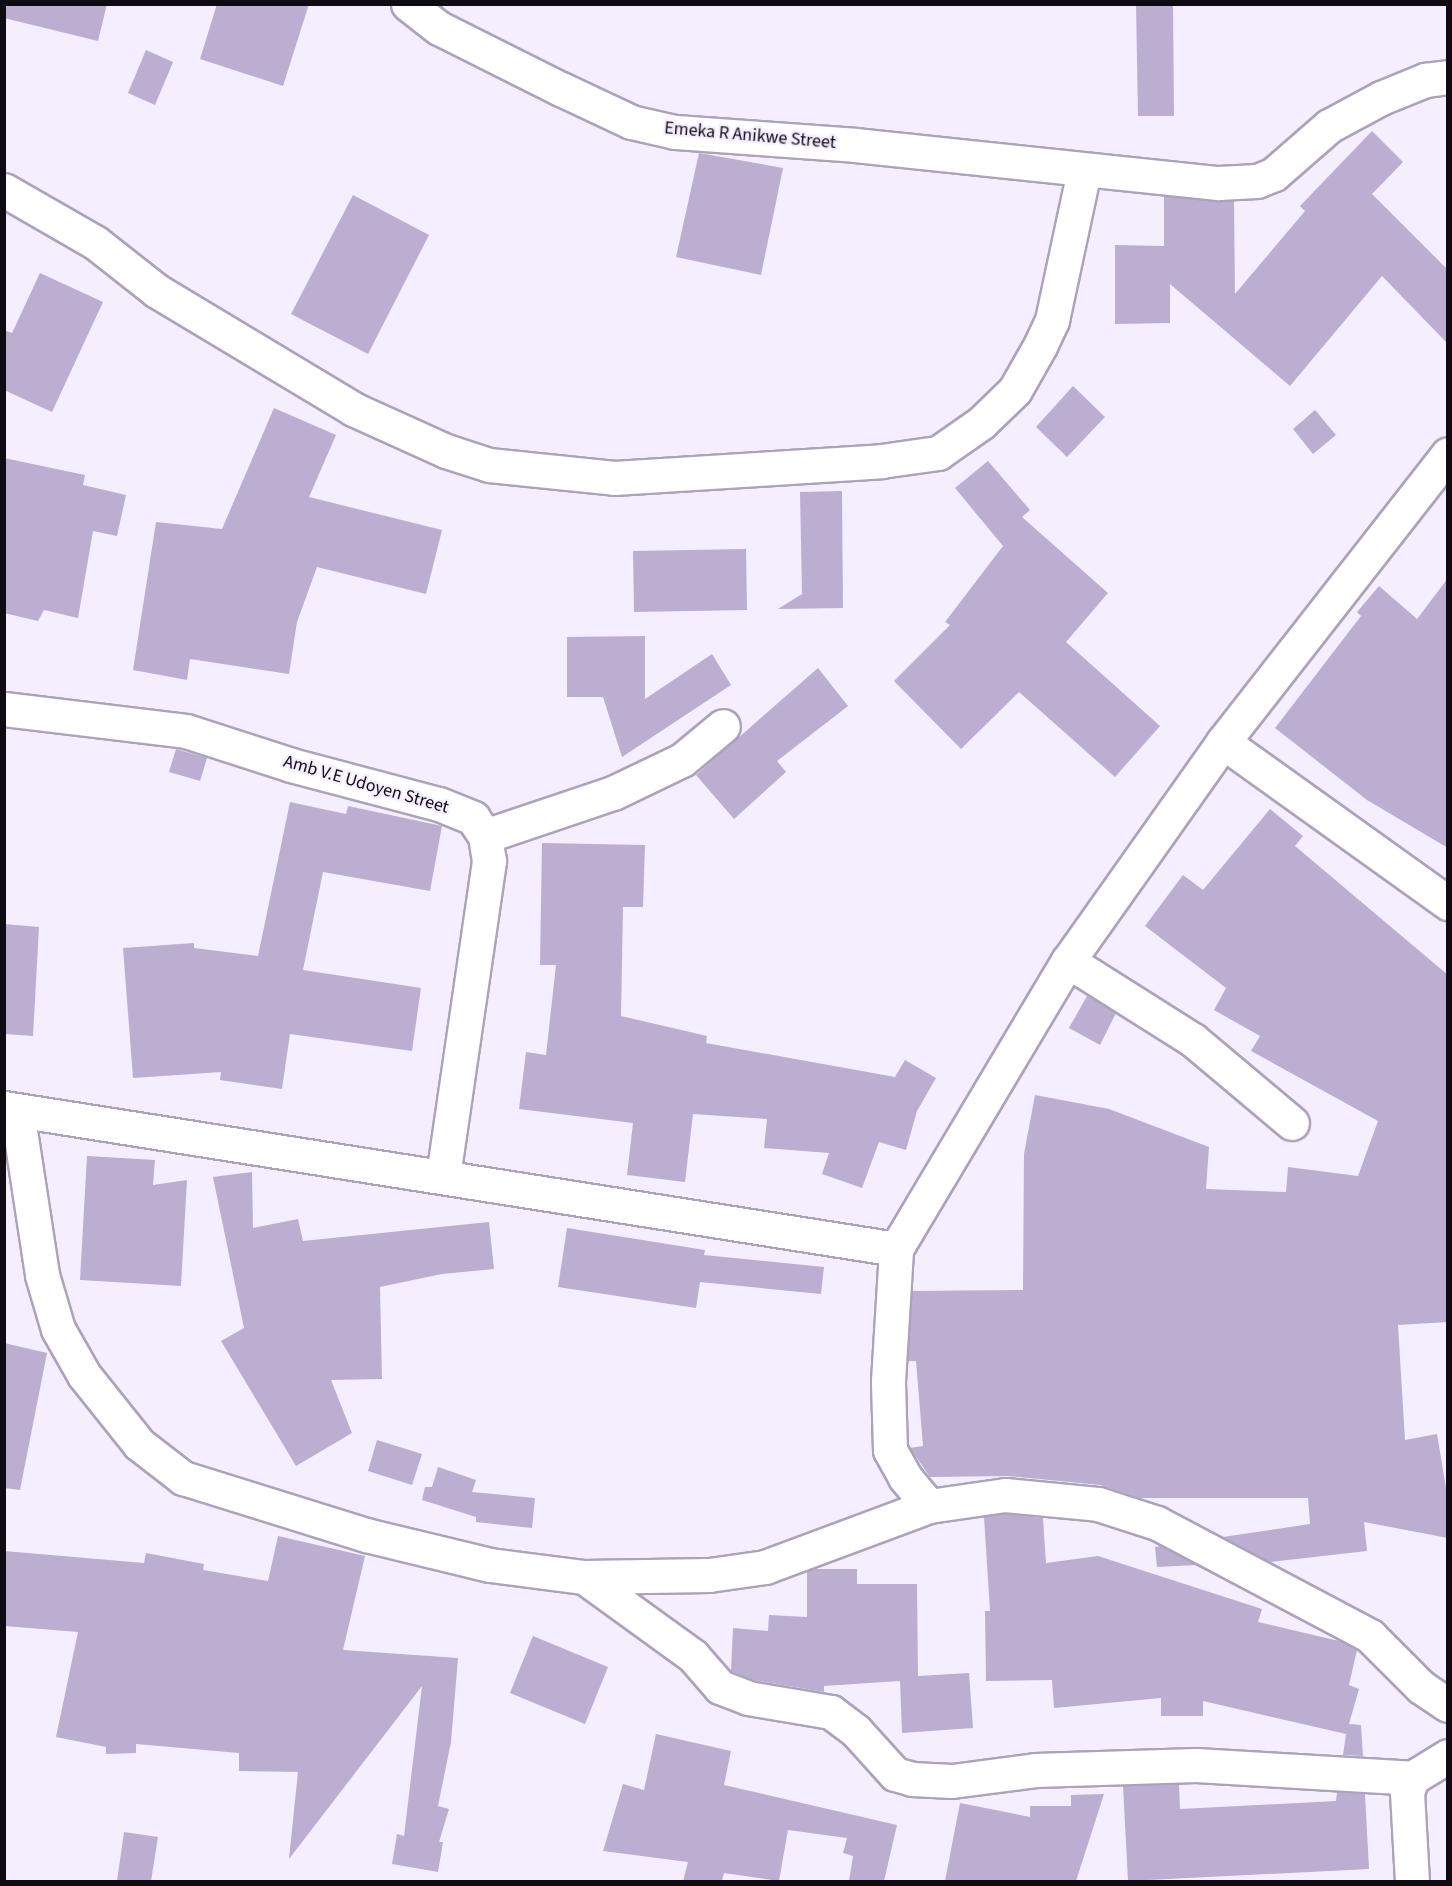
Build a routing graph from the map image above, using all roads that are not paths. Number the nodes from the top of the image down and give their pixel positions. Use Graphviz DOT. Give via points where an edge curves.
graph roads {
  1 [pos="408,4"];
  2 [pos="1448,77"];
  3 [pos="1084,171"];
  4 [pos="4,190"];
  5 [pos="1448,454"];
  6 [pos="4,709"];
  7 [pos="723,726"];
  8 [pos="1223,741"];
  9 [pos="485,837"];
  10 [pos="1448,903"];
  11 [pos="1068,961"];
  12 [pos="11,1110"];
  13 [pos="1292,1123"];
  14 [pos="443,1177"];
  15 [pos="896,1249"];
  16 [pos="929,1506"];
  17 [pos="584,1577"];
  18 [pos="1448,1705"];
  19 [pos="1448,1756"];
  20 [pos="1412,1778"];
  21 [pos="1412,1881"];
  1 -- 3 [label="street, Emeka R Anikwe Street" via="449,33 642,124 696,135 855,145"];
  2 -- 3 [label="street, Emeka R Anikwe Street" via="1425,80 1381,98 1329,126 1274,174 1257,181 1218,183"];
  3 -- 4 [label="street" via="1052,320 1040,346 1015,390 981,423 938,453 881,461 614,478 489,465 446,451 353,409 157,291 96,243"];
  5 -- 8 [label="street"];
  6 -- 9 [label="street, Amb V.E Udoyen Street" via="186,731 291,765 439,804 473,818"];
  7 -- 9 [label="street" via="682,760 623,788"];
  8 -- 10 [label="street"];
  8 -- 11 [label="street"];
  9 -- 14 [label="street" via="489,861"];
  11 -- 13 [label="street" via="1193,1040"];
  11 -- 15 [label="street"];
  12 -- 14 [label="street"];
  12 -- 17 [label="street" via="42,1275 58,1329 84,1375 139,1444 183,1478 236,1498 490,1565"];
  14 -- 15 [label="street"];
  15 -- 16 [label="street" via="888,1370 890,1450 905,1477"];
  16 -- 17 [label="street" via="765,1567 709,1575"];
  16 -- 18 [label="street" via="1005,1495 1098,1504 1157,1523 1370,1636 1421,1687"];
  17 -- 20 [label="street" via="693,1656 720,1687 748,1698 831,1712 856,1731 895,1774 912,1779 1196,1765"];
  19 -- 20 [label="street"];
  20 -- 21 [label="street" via="1407,1793"];
}
